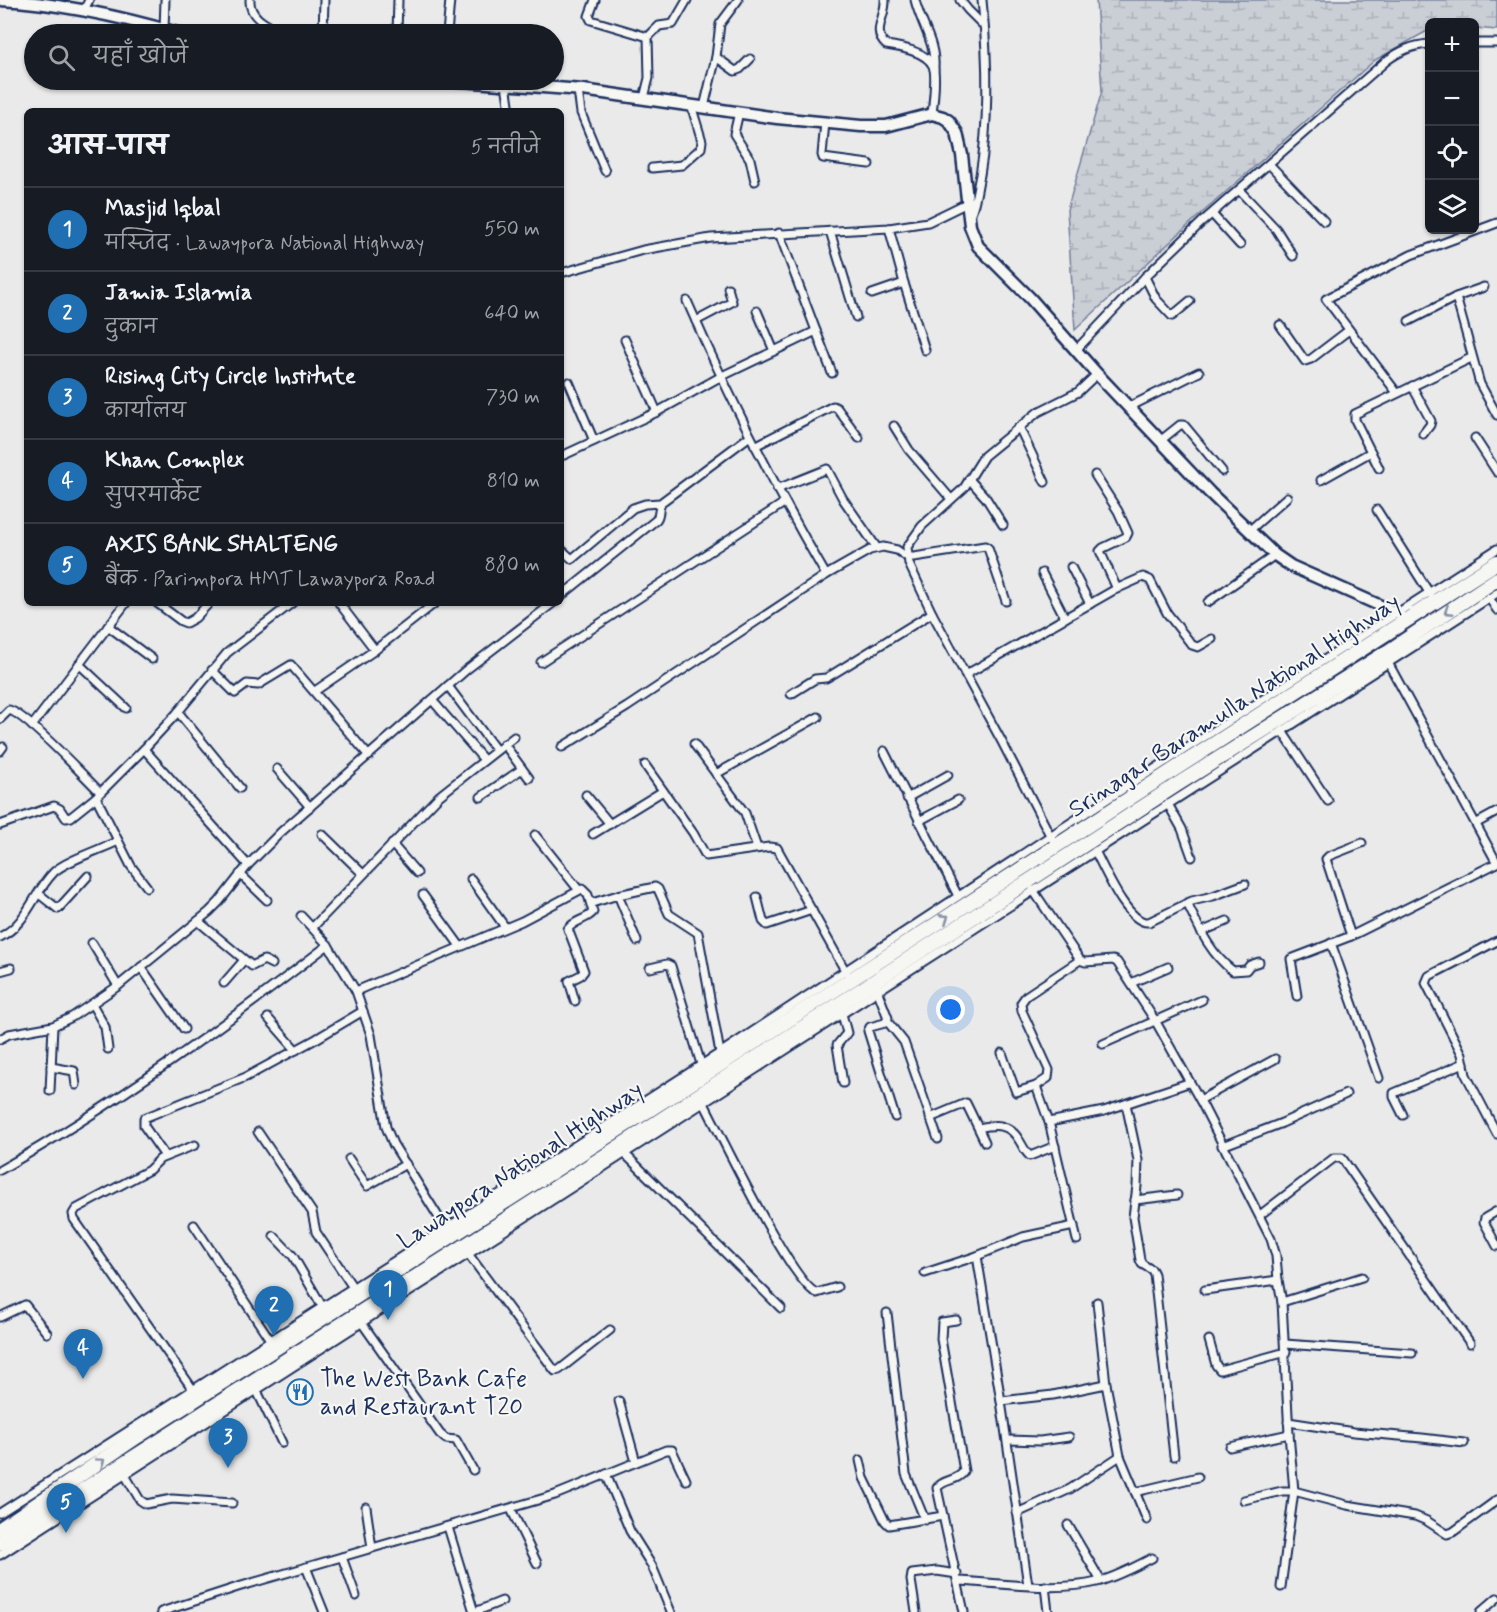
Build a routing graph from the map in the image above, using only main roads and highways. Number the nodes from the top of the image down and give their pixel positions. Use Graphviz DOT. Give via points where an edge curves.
graph roads {
  1 [pos="1497,562"];
  2 [pos="1497,579"];
  3 [pos="847,975"];
  4 [pos="684,1087"];
  5 [pos="698,1101"];
  6 [pos="0,1529"];
  7 [pos="0,1543"];
  3 -- 1 [label="highway, Srinagar Baramulla National Highway, one-way" via="995,886 1053,841"];
  2 -- 5 [label="highway, one-way" via="1385,659 1178,784 1031,887"];
  3 -- 4 [label="highway, Lawaypora National Highway"];
  4 -- 5 [label="highway"];
  6 -- 4 [label="highway, Lawaypora National Highway, one-way" via="196,1393"];
  5 -- 7 [label="highway"];
}
